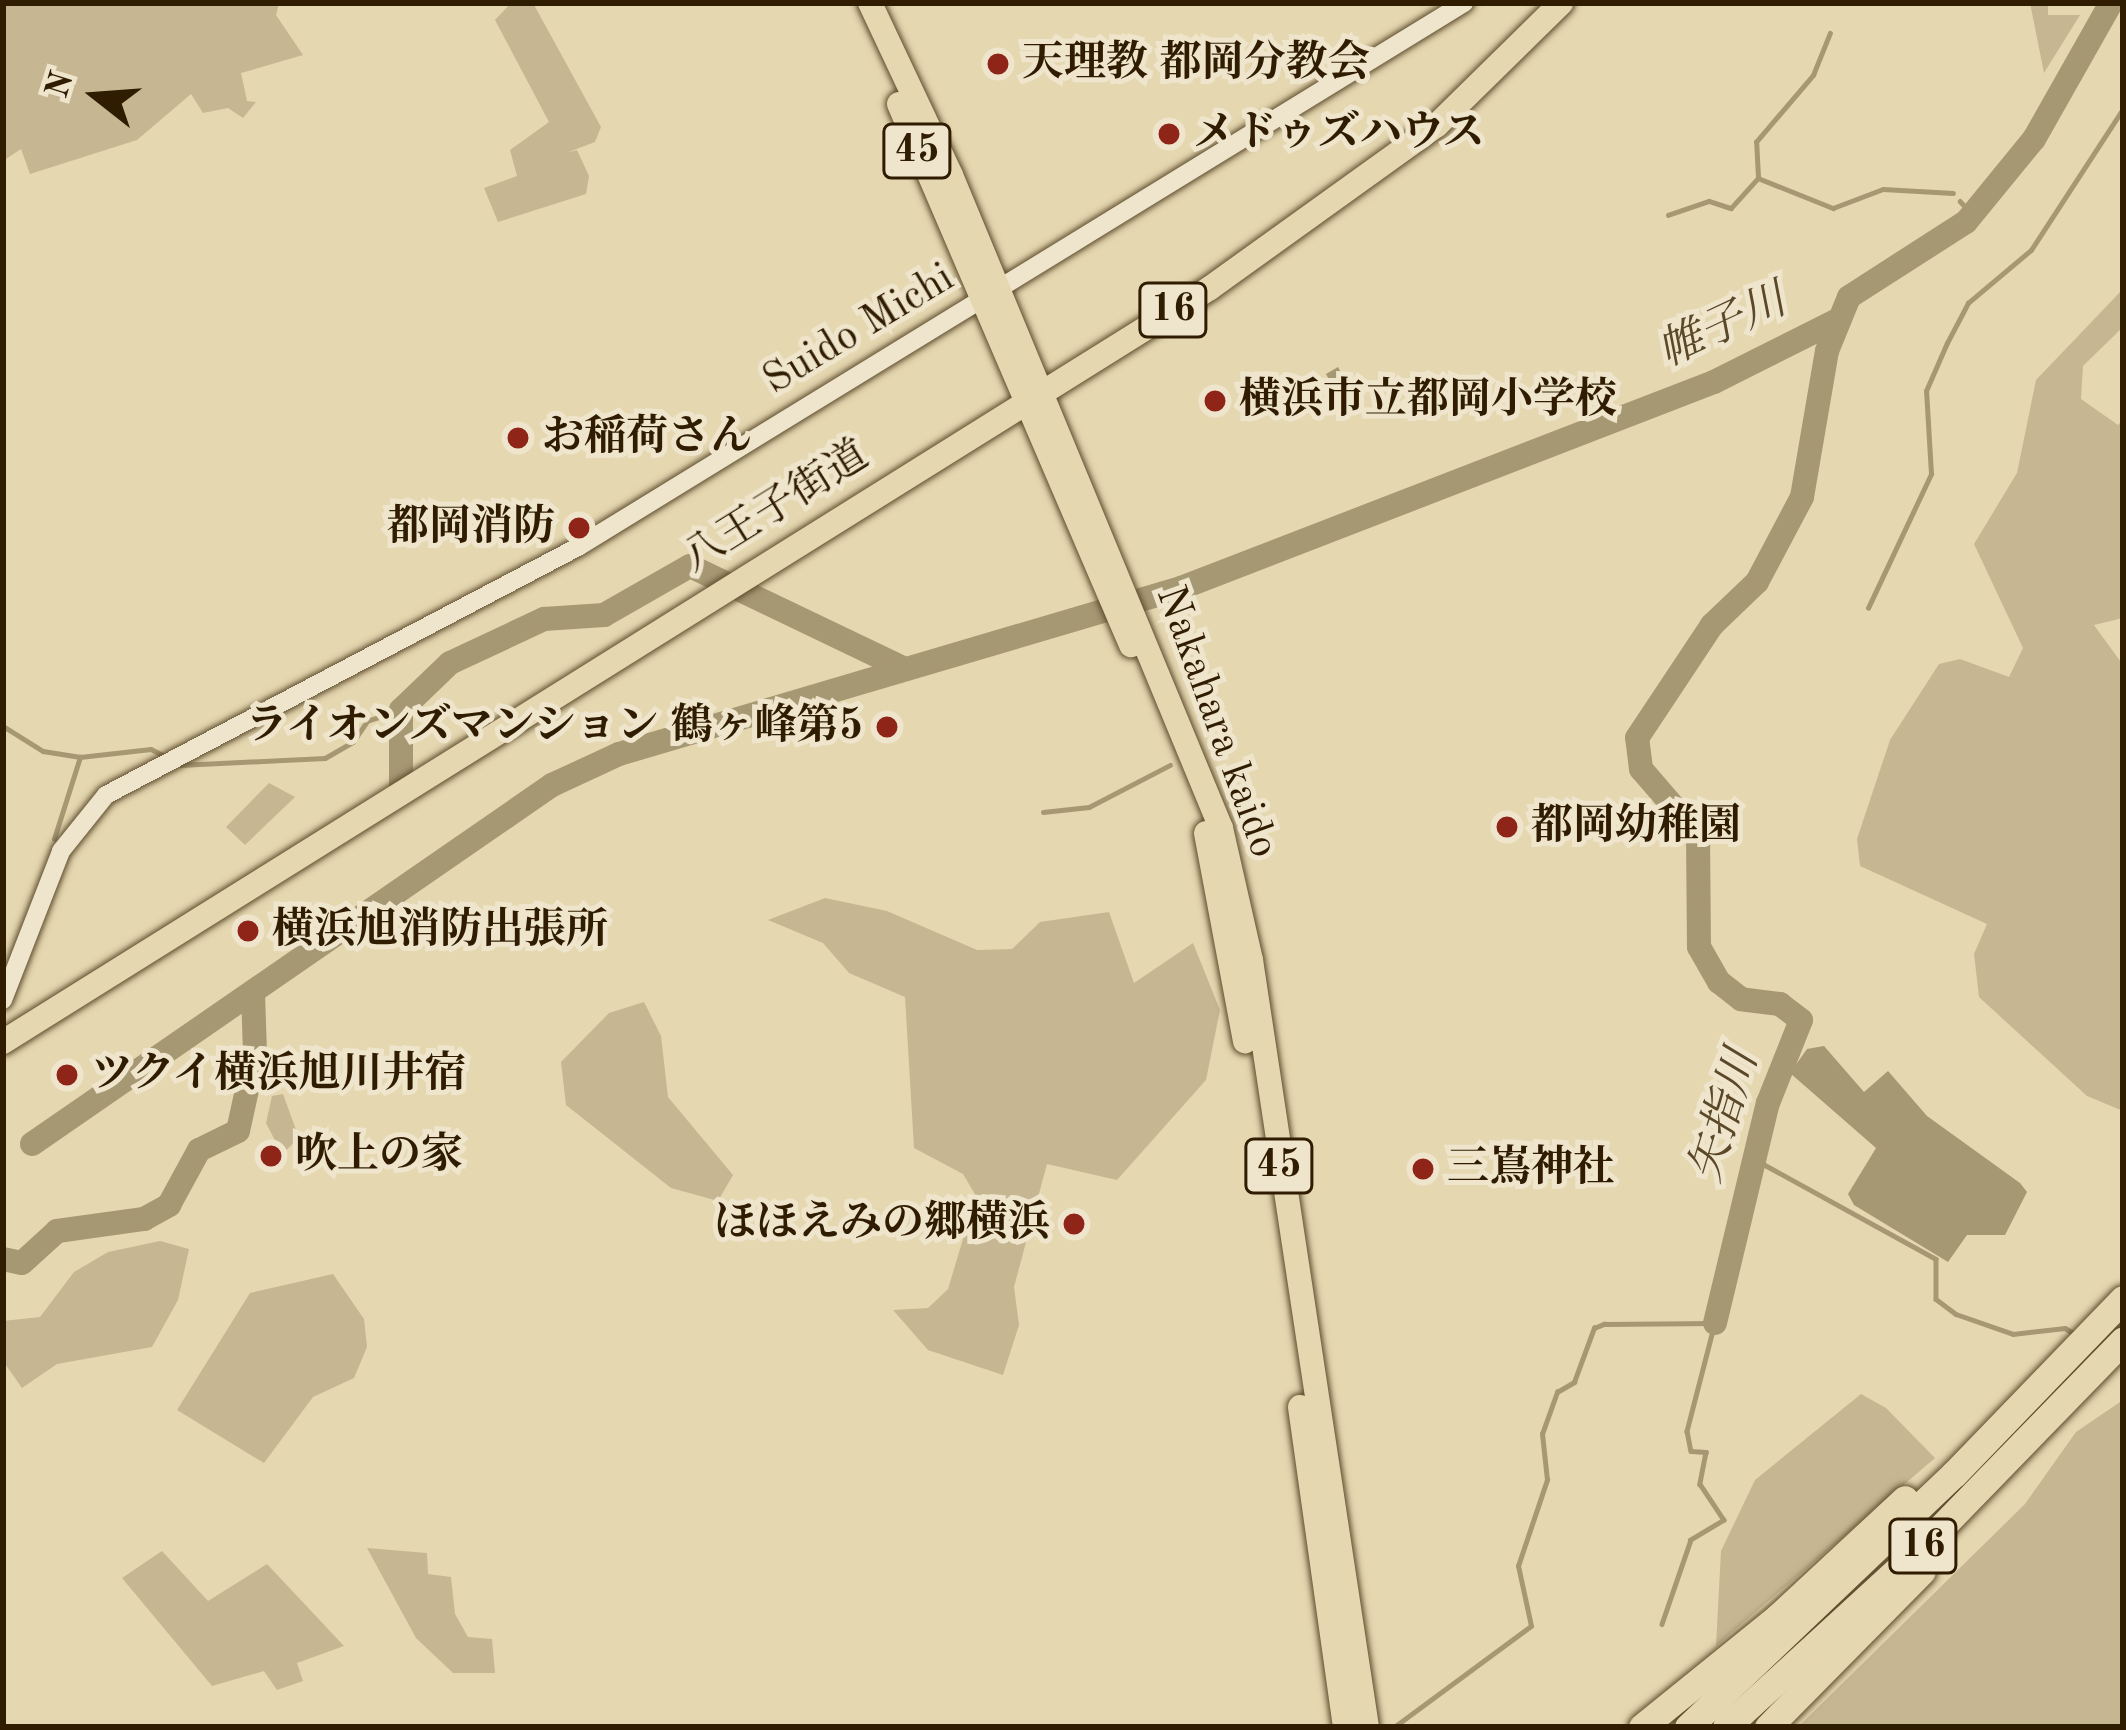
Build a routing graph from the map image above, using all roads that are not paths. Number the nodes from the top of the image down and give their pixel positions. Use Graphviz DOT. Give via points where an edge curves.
graph roads {
  1 [pos="854,3"];
  2 [pos="870,3"];
  3 [pos="1464,3"];
  4 [pos="1561,3"];
  5 [pos="986,294"];
  6 [pos="1031,395"];
  7 [pos="1129,619"];
  8 [pos="3,1000"];
  9 [pos="3,1042"];
  10 [pos="2123,1300"];
  11 [pos="2116,1347"];
  12 [pos="2042,1386"];
  13 [pos="1346,1727"];
  14 [pos="1367,1727"];
  15 [pos="1642,1727"];
  16 [pos="1688,1727"];
  17 [pos="1726,1727"];
  18 [pos="1768,1727"];
  1 -- 5 [label="main road, Nakahara kaido / 45"];
  2 -- 5 [label="main road, Nakahara kaido / 45"];
  3 -- 5 [label="street, Suido Michi"];
  4 -- 6 [label="main road, 八王子街道 / 16" via="1437,125 1360,187"];
  5 -- 6 [label="main road, Nakahara kaido / 45"];
  5 -- 8 [label="street, Suido Michi" via="578,547 106,795 62,851"];
  6 -- 7 [label="main road, Nakahara kaido / 45"];
  6 -- 9 [label="main road, 八王子街道 / 16"];
  7 -- 13 [label="main road, Nakahara kaido / 45" via="1225,912"];
  7 -- 14 [label="main road, Nakahara kaido / 45" via="1221,828 1251,960"];
  10 -- 12 [label="highway, 16"];
  11 -- 17 [label="highway, 16" via="1905,1563"];
  11 -- 18 [label="highway" via="1988,1502"];
  12 -- 15 [label="highway"];
  12 -- 16 [label="highway, 16"];
}
